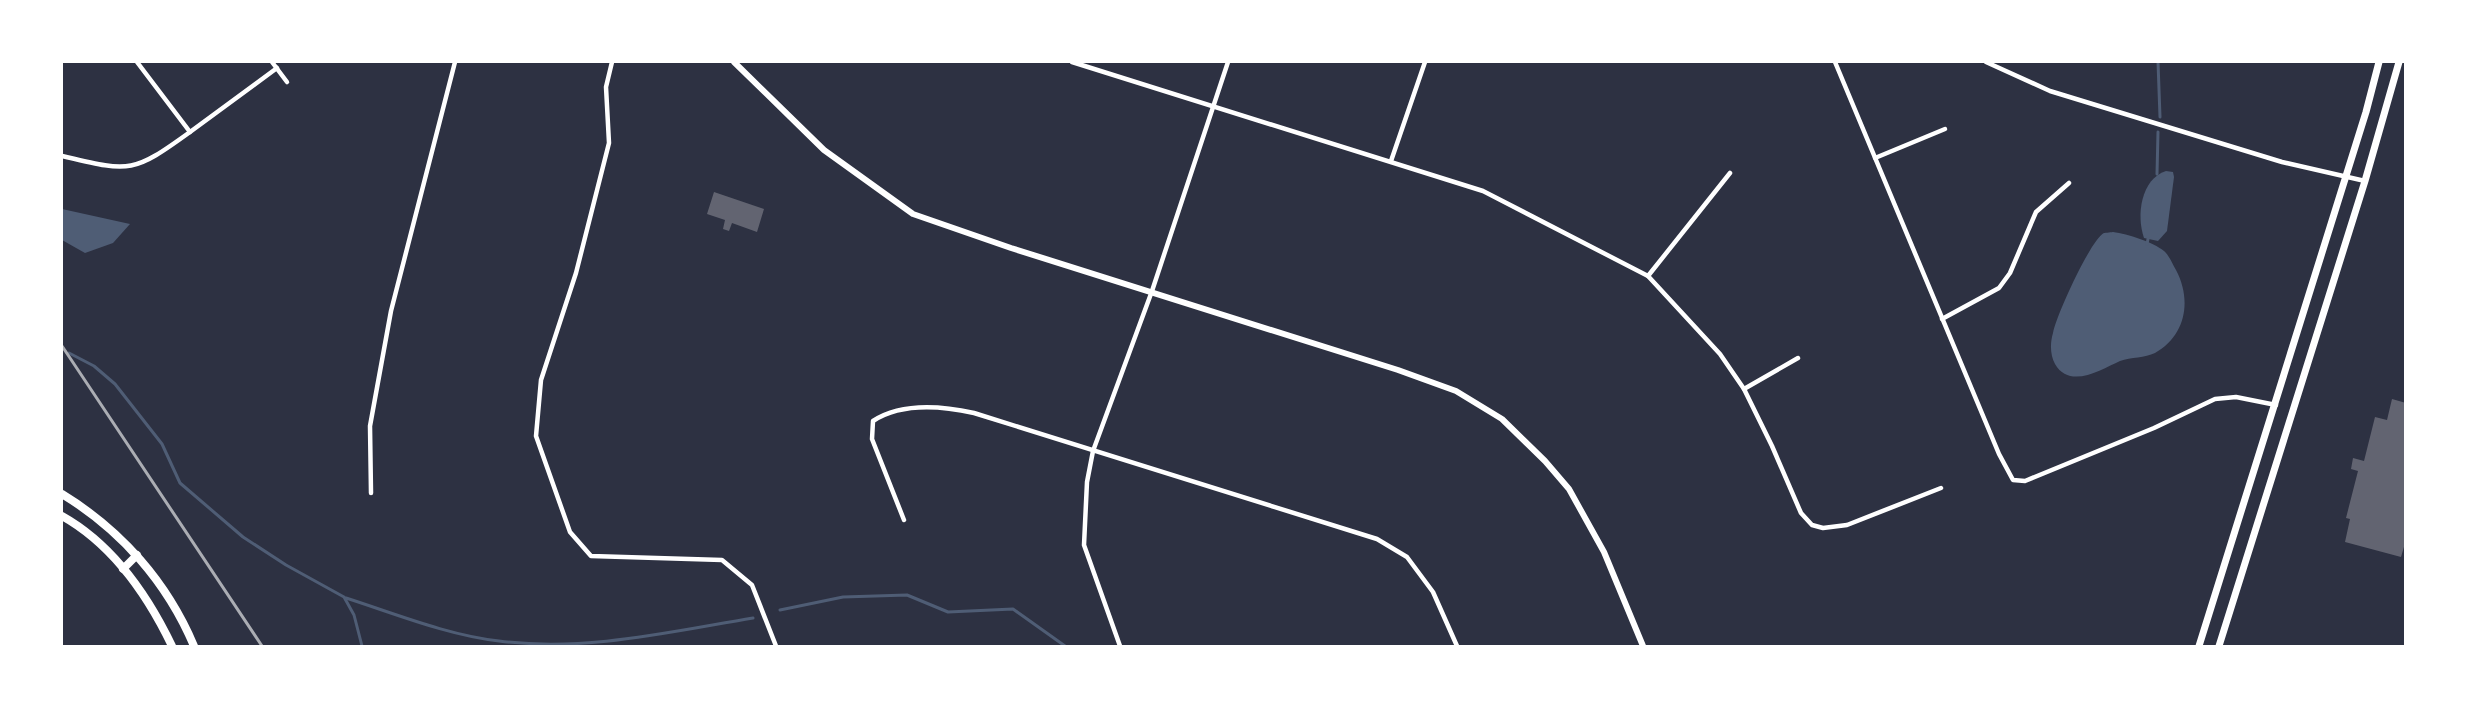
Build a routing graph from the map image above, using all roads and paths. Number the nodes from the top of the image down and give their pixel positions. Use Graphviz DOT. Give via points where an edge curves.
graph roads {
  1 [pos="136,62"];
  2 [pos="272,62"];
  3 [pos="455,62"];
  4 [pos="612,62"];
  5 [pos="734,62"];
  6 [pos="1072,62"];
  7 [pos="1228,62"];
  8 [pos="1425,62"];
  9 [pos="1835,62"];
  10 [pos="1986,62"];
  11 [pos="2379,62"];
  12 [pos="2399,62"];
  13 [pos="277,68"];
  14 [pos="286,82"];
  15 [pos="1212,106"];
  16 [pos="1945,129"];
  17 [pos="190,132"];
  18 [pos="62,156"];
  19 [pos="1875,158"];
  20 [pos="1391,161"];
  21 [pos="1730,173"];
  22 [pos="2345,177"];
  23 [pos="2365,181"];
  24 [pos="2069,183"];
  25 [pos="1648,276"];
  26 [pos="1152,291"];
  27 [pos="1942,318"];
  28 [pos="1798,358"];
  29 [pos="1744,389"];
  30 [pos="2276,405"];
  31 [pos="1093,451"];
  32 [pos="1941,488"];
  33 [pos="371,493"];
  34 [pos="62,494"];
  35 [pos="62,516"];
  36 [pos="904,520"];
  37 [pos="137,555"];
  38 [pos="123,569"];
  39 [pos="172,646"];
  40 [pos="194,646"];
  41 [pos="776,646"];
  42 [pos="1120,646"];
  43 [pos="1457,646"];
  44 [pos="1643,646"];
  45 [pos="2199,646"];
  46 [pos="2219,646"];
  1 -- 17 [label="street"];
  2 -- 13 [label="street"];
  3 -- 33 [label="street" via="391,311 370,426"];
  4 -- 41 [label="street" via="606,87 609,143 576,273 541,380 536,436 570,532 591,556 722,560 752,585"];
  5 -- 26 [label="street" via="824,150 913,214"];
  6 -- 15 [label="street"];
  7 -- 15 [label="street"];
  8 -- 20 [label="street"];
  9 -- 19 [label="street"];
  10 -- 22 [label="street" via="2050,91 2282,162"];
  11 -- 22 [label="main road"];
  12 -- 23 [label="main road"];
  13 -- 14 [label="street"];
  13 -- 17 [label="street"];
  15 -- 20 [label="street"];
  15 -- 26 [label="street"];
  16 -- 19 [label="street"];
  17 -- 18 [label="street" via="142,164 122,168"];
  19 -- 27 [label="street"];
  20 -- 25 [label="street" via="1483,191"];
  21 -- 25 [label="street"];
  22 -- 23 [label="street"];
  22 -- 30 [label="main road"];
  23 -- 46 [label="main road"];
  24 -- 27 [label="street" via="2036,212 2010,273 1999,288"];
  25 -- 29 [label="street" via="1720,354"];
  26 -- 31 [label="street"];
  26 -- 44 [label="street" via="1456,391 1502,419 1569,489 1604,552"];
  27 -- 30 [label="street" via="2013,480 2025,481 2215,399 2236,397"];
  28 -- 29 [label="street"];
  29 -- 32 [label="street" via="1801,513 1812,525 1847,525"];
  30 -- 45 [label="main road"];
  31 -- 36 [label="street" via="950,407 908,408 887,414 873,421 872,438"];
  31 -- 42 [label="street" via="1083,519 1084,545"];
  31 -- 43 [label="street" via="1377,539 1407,557 1433,592"];
  34 -- 37 [label="main road" via="100,520"];
  35 -- 38 [label="main road" via="95,540"];
  37 -- 38 [label="main road"];
  37 -- 40 [label="main road" via="169,597"];
  38 -- 39 [label="main road" via="148,601"];
}
